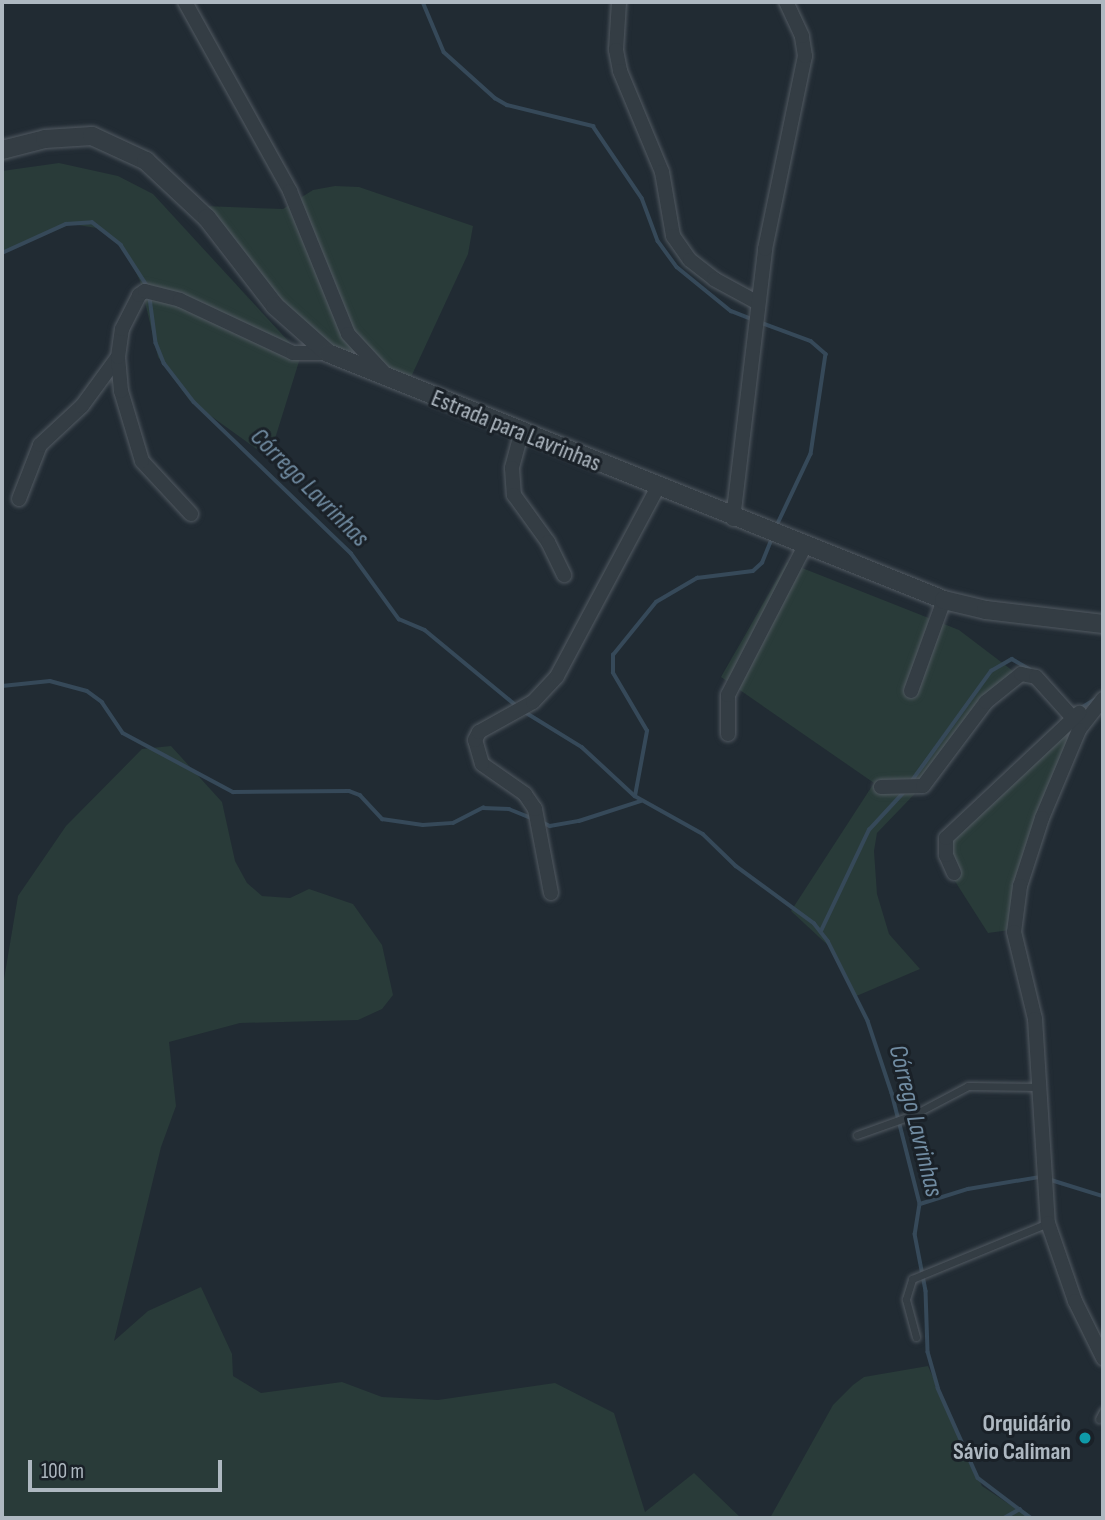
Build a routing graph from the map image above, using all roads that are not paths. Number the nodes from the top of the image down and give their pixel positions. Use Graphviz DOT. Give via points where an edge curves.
graph roads {
  1 [pos="186,2"];
  2 [pos="619,2"];
  3 [pos="786,2"];
  4 [pos="2,150"];
  5 [pos="758,303"];
  6 [pos="327,353"];
  7 [pos="118,357"];
  8 [pos="391,380"];
  9 [pos="521,434"];
  10 [pos="657,489"];
  11 [pos="19,499"];
  12 [pos="191,514"];
  13 [pos="733,519"];
  14 [pos="804,548"];
  15 [pos="564,576"];
  16 [pos="944,600"];
  17 [pos="1103,624"];
  18 [pos="911,691"];
  19 [pos="1103,699"];
  20 [pos="1091,711"];
  21 [pos="1072,717"];
  22 [pos="728,734"];
  23 [pos="881,787"];
  24 [pos="954,873"];
  25 [pos="551,893"];
  26 [pos="1040,1087"];
  27 [pos="857,1135"];
  28 [pos="1048,1223"];
  29 [pos="916,1337"];
  30 [pos="1103,1357"];
  1 -- 8 [label="street" via="290,191 348,334"];
  2 -- 5 [label="street" via="616,51 620,71 662,172 673,236 690,260 714,279"];
  3 -- 5 [label="street" via="802,36 805,56"];
  4 -- 6 [label="street, Estrada para Lavrinhas" via="45,139 92,136 146,161 207,218 275,306"];
  5 -- 13 [label="street"];
  6 -- 7 [label="street" via="293,353 180,300 145,290 127,314"];
  6 -- 8 [label="street, Estrada para Lavrinhas"];
  7 -- 11 [label="street" via="82,407 40,445"];
  7 -- 12 [label="street" via="123,403 142,461"];
  8 -- 9 [label="street, Estrada para Lavrinhas"];
  9 -- 10 [label="street, Estrada para Lavrinhas"];
  9 -- 15 [label="street" via="512,468 514,495 548,542"];
  10 -- 13 [label="street, Estrada para Lavrinhas"];
  10 -- 25 [label="street" via="557,676 533,702 479,733 475,740 488,770 530,800 538,818"];
  13 -- 14 [label="street, Estrada para Lavrinhas"];
  14 -- 16 [label="street, Estrada para Lavrinhas"];
  14 -- 22 [label="street" via="727,695"];
  16 -- 17 [label="street, Estrada para Lavrinhas" via="986,610"];
  16 -- 18 [label="street"];
  19 -- 20 [label="street"];
  20 -- 21 [label="street"];
  20 -- 26 [label="street" via="1039,827 1015,912 1014,932 1032,995"];
  21 -- 23 [label="street" via="1036,677 1021,674 986,702 923,786"];
  21 -- 24 [label="street" via="946,838 946,855"];
  26 -- 27 [label="lane" via="976,1084"];
  26 -- 28 [label="street"];
  28 -- 29 [label="lane" via="912,1279 906,1299"];
  28 -- 30 [label="street" via="1075,1301"];
}
